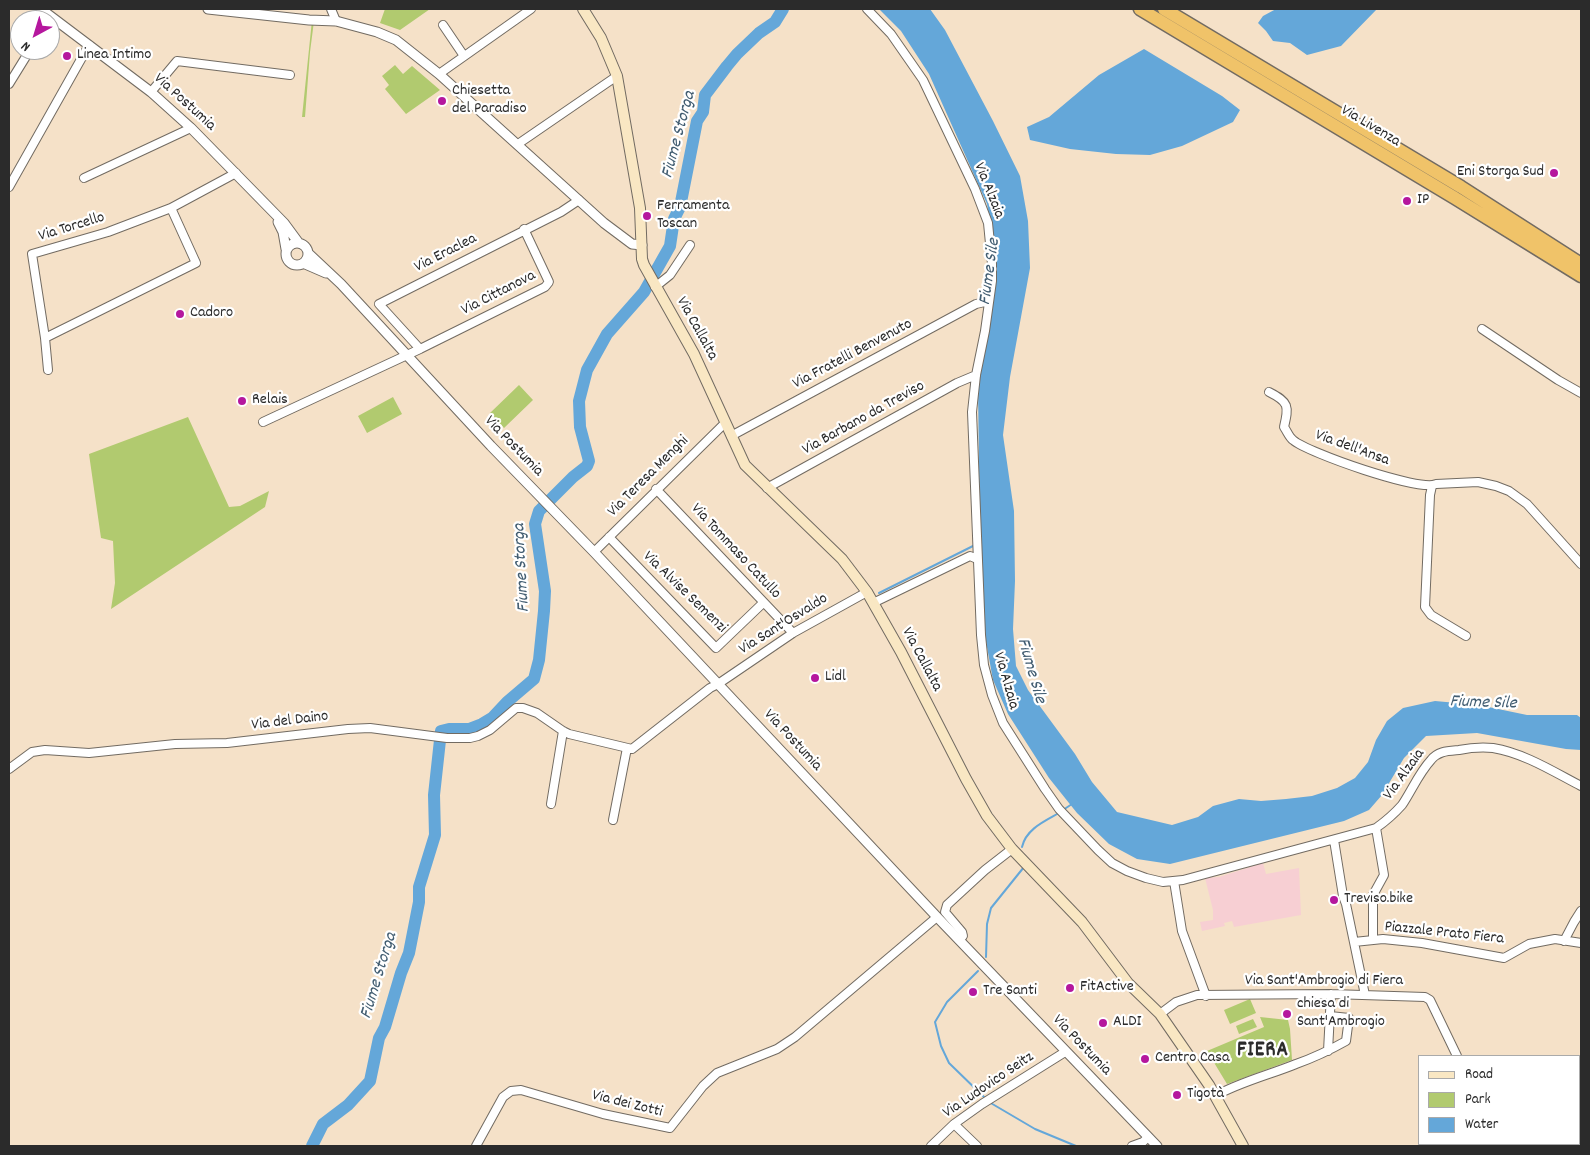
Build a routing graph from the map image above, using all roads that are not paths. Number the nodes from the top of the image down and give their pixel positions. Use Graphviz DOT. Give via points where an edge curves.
graph roads {
  1 [pos="208,9"];
  2 [pos="531,9"];
  3 [pos="583,9"];
  4 [pos="867,9"];
  5 [pos="1140,9"];
  6 [pos="1164,9"];
  7 [pos="335,10"];
  8 [pos="521,12"];
  9 [pos="336,22"];
  10 [pos="60,25"];
  11 [pos="443,25"];
  12 [pos="89,45"];
  13 [pos="464,56"];
  14 [pos="24,60"];
  15 [pos="438,74"];
  16 [pos="290,75"];
  17 [pos="617,76"];
  18 [pos="9,84"];
  19 [pos="151,92"];
  20 [pos="191,128"];
  21 [pos="518,144"];
  22 [pos="236,173"];
  23 [pos="84,178"];
  24 [pos="9,186"];
  25 [pos="579,200"];
  26 [pos="171,208"];
  27 [pos="273,212"];
  28 [pos="524,229"];
  29 [pos="298,242"];
  30 [pos="642,245"];
  31 [pos="690,245"];
  32 [pos="286,249"];
  33 [pos="308,253"];
  34 [pos="303,263"];
  35 [pos="1581,264"];
  36 [pos="333,276"];
  37 [pos="1581,276"];
  38 [pos="655,286"];
  39 [pos="989,301"];
  40 [pos="1482,328"];
  41 [pos="45,338"];
  42 [pos="420,349"];
  43 [pos="408,354"];
  44 [pos="48,370"];
  45 [pos="976,375"];
  46 [pos="1269,392"];
  47 [pos="1581,393"];
  48 [pos="263,422"];
  49 [pos="725,422"];
  50 [pos="731,436"];
  51 [pos="1432,486"];
  52 [pos="768,488"];
  53 [pos="656,489"];
  54 [pos="609,537"];
  55 [pos="594,552"];
  56 [pos="977,559"];
  57 [pos="1581,564"];
  58 [pos="867,592"];
  59 [pos="763,603"];
  60 [pos="873,603"];
  61 [pos="793,633"];
  62 [pos="1466,636"];
  63 [pos="718,684"];
  64 [pos="563,731"];
  65 [pos="634,747"];
  66 [pos="9,768"];
  67 [pos="1581,786"];
  68 [pos="551,804"];
  69 [pos="613,820"];
  70 [pos="1376,828"];
  71 [pos="1334,840"];
  72 [pos="1012,849"];
  73 [pos="1174,881"];
  74 [pos="1581,911"];
  75 [pos="937,917"];
  76 [pos="959,940"];
  77 [pos="1373,940"];
  78 [pos="1564,941"];
  79 [pos="1354,942"];
  80 [pos="1581,944"];
  81 [pos="1331,994"];
  82 [pos="1365,995"];
  83 [pos="1206,996"];
  84 [pos="1160,1014"];
  85 [pos="1330,1016"];
  86 [pos="1328,1051"];
  87 [pos="1065,1052"];
  88 [pos="1457,1055"];
  89 [pos="1215,1096"];
  90 [pos="954,1124"];
  91 [pos="1148,1137"];
  92 [pos="476,1146"];
  93 [pos="932,1146"];
  94 [pos="977,1146"];
  95 [pos="1132,1146"];
  96 [pos="1157,1146"];
  97 [pos="1242,1146"];
  1 -- 9 [label="street"];
  2 -- 8 [label="street"];
  3 -- 17 [label="main road, Via Callalta"];
  4 -- 39 [label="street, Via Alzaia" via="891,34 923,80 978,197 991,242"];
  5 -- 37 [label="highway, Via Livenza"];
  6 -- 35 [label="highway, Via Livenza" via="1460,187"];
  7 -- 9 [label="street"];
  8 -- 13 [label="street"];
  9 -- 15 [label="street" via="396,40"];
  10 -- 12 [label="street, Via Postumia"];
  11 -- 13 [label="street"];
  12 -- 19 [label="street, Via Postumia"];
  12 -- 24 [label="street"];
  13 -- 15 [label="street"];
  14 -- 18 [label="street"];
  15 -- 21 [label="street"];
  16 -- 19 [label="street" via="177,62"];
  17 -- 21 [label="street"];
  17 -- 30 [label="main road, Via Callalta" via="640,208"];
  19 -- 20 [label="street, Via Postumia"];
  20 -- 22 [label="street, Via Postumia"];
  20 -- 23 [label="street"];
  21 -- 25 [label="street"];
  22 -- 26 [label="street, Via Torcello"];
  22 -- 27 [label="street, Via Postumia"];
  25 -- 28 [label="street, Via Eraclea"];
  25 -- 30 [label="street" via="626,240"];
  26 -- 41 [label="street" via="196,262"];
  26 -- 41 [label="street, Via Torcello" via="108,232 32,254"];
  27 -- 29 [label="street, Via Postumia"];
  27 -- 32 [label="street, Via Postumia" via="283,232"];
  28 -- 42 [label="street, Via Cittanova" via="548,284"];
  28 -- 42 [label="street, Via Eraclea" via="379,304"];
  29 -- 32 [label="street"];
  29 -- 33 [label="street, Via Postumia"];
  30 -- 38 [label="main road, Via Callalta" via="642,259"];
  31 -- 38 [label="street" via="670,275"];
  32 -- 34 [label="street, Via Postumia" via="288,262 294,265"];
  33 -- 34 [label="street"];
  33 -- 36 [label="street, Via Postumia"];
  34 -- 36 [label="street, Via Postumia"];
  36 -- 43 [label="street, Via Postumia"];
  38 -- 49 [label="main road, Via Callalta" via="694,354"];
  39 -- 45 [label="street, Via Alzaia"];
  39 -- 50 [label="street, Via Fratelli Benvenuto" via="976,304"];
  40 -- 47 [label="street"];
  41 -- 44 [label="street, Via Torcello"];
  42 -- 43 [label="street, Via Cittanova"];
  43 -- 48 [label="street"];
  43 -- 55 [label="street, Via Postumia" via="412,362"];
  45 -- 52 [label="street, Via Barbano da Treviso"];
  45 -- 56 [label="street, Via Alzaia" via="972,412"];
  46 -- 51 [label="street, Via dell'Ansa" via="1283,399 1286,405 1284,427 1292,440 1326,457 1394,479"];
  49 -- 50 [label="main road, Via Callalta"];
  49 -- 53 [label="street, Via Teresa Menghi"];
  50 -- 52 [label="main road, Via Callalta" via="745,465"];
  51 -- 57 [label="street, Via dell'Ansa" via="1478,482 1509,491 1527,504"];
  51 -- 62 [label="street" via="1426,607 1430,615"];
  52 -- 58 [label="main road, Via Callalta" via="842,559"];
  53 -- 54 [label="street, Via Teresa Menghi"];
  53 -- 59 [label="street, Via Tommaso Catullo"];
  54 -- 55 [label="street, Via Teresa Menghi"];
  54 -- 59 [label="street, Via Alvise Semenzi" via="716,648"];
  55 -- 63 [label="street, Via Postumia"];
  56 -- 60 [label="street" via="970,556"];
  56 -- 73 [label="street, Via Alzaia" via="983,655 992,695 1004,723 1062,812 1112,863 1146,878"];
  58 -- 60 [label="main road, Via Callalta"];
  58 -- 61 [label="street, Via Sant'Osvaldo"];
  59 -- 61 [label="street, Via Tommaso Catullo"];
  60 -- 72 [label="main road, Via Callalta" via="966,779 987,816"];
  61 -- 63 [label="street, Via Sant'Osvaldo"];
  63 -- 65 [label="street"];
  63 -- 75 [label="street, Via Postumia"];
  64 -- 65 [label="street, Via del Daino"];
  64 -- 66 [label="street, Via del Daino" via="538,713 516,708 490,730 460,739 370,728 348,729 227,743 175,744 89,753 45,750 32,752"];
  64 -- 68 [label="street"];
  65 -- 69 [label="street"];
  67 -- 70 [label="street, Via Alzaia" via="1528,760 1493,748 1440,752 1426,766 1402,805"];
  70 -- 71 [label="street, Via Alzaia"];
  70 -- 77 [label="street" via="1384,875 1372,895"];
  71 -- 73 [label="street, Via Alzaia"];
  71 -- 79 [label="street"];
  72 -- 76 [label="street" via="947,905 945,912 962,932"];
  72 -- 84 [label="main road, Via Callalta" via="1082,922 1128,982"];
  73 -- 83 [label="street" via="1182,931"];
  74 -- 78 [label="street"];
  75 -- 76 [label="street, Via Postumia"];
  75 -- 92 [label="street, Via dei Zotti" via="777,1049 716,1073 670,1128 603,1114 521,1090 511,1091 503,1097"];
  76 -- 87 [label="street, Via Postumia"];
  77 -- 78 [label="street, Piazzale Prato Fiera" via="1422,943 1504,958 1529,944 1554,939"];
  77 -- 79 [label="street, Piazzale Prato Fiera"];
  78 -- 80 [label="street, Piazzale Prato Fiera"];
  79 -- 82 [label="street"];
  81 -- 82 [label="street, Via Sant'Ambrogio di Fiera"];
  81 -- 83 [label="street, Via Sant'Ambrogio di Fiera"];
  81 -- 85 [label="street"];
  82 -- 88 [label="street, Via Sant'Ambrogio di Fiera" via="1425,997 1430,1000"];
  83 -- 84 [label="street, Via Sant'Ambrogio di Fiera" via="1197,995 1176,1002"];
  84 -- 89 [label="main road, Via Callalta"];
  85 -- 86 [label="street"];
  85 -- 86 [label="street" via="1349,1018 1346,1041"];
  86 -- 89 [label="street"];
  87 -- 90 [label="street, Via Ludovico Seitz"];
  87 -- 91 [label="street, Via Postumia"];
  89 -- 97 [label="main road, Via Callalta"];
  90 -- 93 [label="street, Via Ludovico Seitz"];
  90 -- 94 [label="street"];
  91 -- 95 [label="street"];
  91 -- 96 [label="street, Via Postumia"];
}
